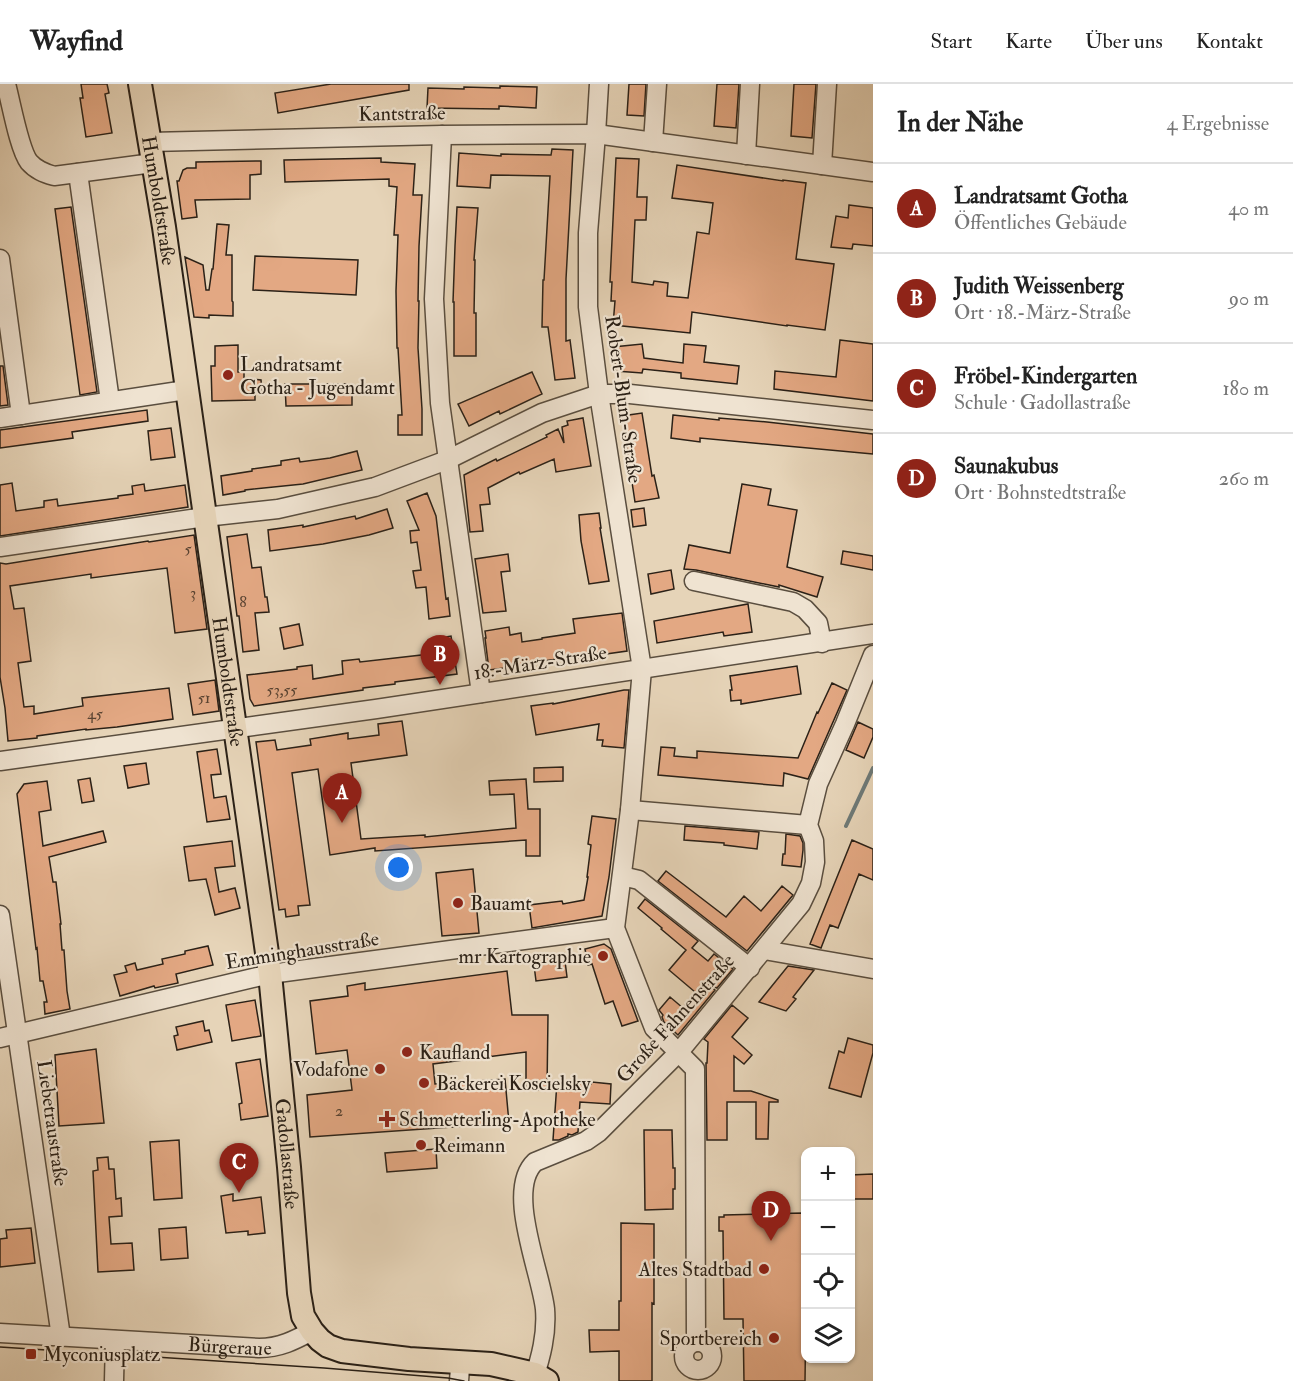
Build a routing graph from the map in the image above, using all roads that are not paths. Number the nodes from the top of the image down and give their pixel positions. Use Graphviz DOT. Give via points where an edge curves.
graph roads {
  1 [pos="6,84"];
  2 [pos="140,84"];
  3 [pos="599,84"];
  4 [pos="657,84"];
  5 [pos="750,84"];
  6 [pos="827,84"];
  7 [pos="596,134"];
  8 [pos="442,135"];
  9 [pos="653,142"];
  10 [pos="152,152"];
  11 [pos="746,155"];
  12 [pos="822,165"];
  13 [pos="873,172"];
  14 [pos="78,173"];
  15 [pos="0,259"];
  16 [pos="186,390"];
  17 [pos="599,394"];
  18 [pos="110,401"];
  19 [pos="21,415"];
  20 [pos="0,418"];
  21 [pos="873,420"];
  22 [pos="447,460"];
  23 [pos="205,517"];
  24 [pos="0,547"];
  25 [pos="694,581"];
  26 [pos="873,634"];
  27 [pos="822,643"];
  28 [pos="873,655"];
  29 [pos="642,669"];
  30 [pos="481,693"];
  31 [pos="234,728"];
  32 [pos="0,762"];
  33 [pos="630,810"];
  34 [pos="808,825"];
  35 [pos="622,876"];
  36 [pos="0,915"];
  37 [pos="615,928"];
  38 [pos="764,950"];
  39 [pos="750,968"];
  40 [pos="873,969"];
  41 [pos="270,974"];
  42 [pos="9,1036"];
  43 [pos="679,1052"];
  44 [pos="312,1332"];
  45 [pos="0,1333"];
  46 [pos="61,1337"];
  47 [pos="115,1340"];
  48 [pos="696,1342"];
  49 [pos="456,1371"];
  50 [pos="538,1379"];
  51 [pos="114,1381"];
  52 [pos="498,1381"];
  1 -- 14 [label="street, Kantstraße" via="22,150 30,163 54,176"];
  2 -- 10 [label="main road, Humboldtstraße"];
  3 -- 7 [label="street, Robert-Blum-Straße"];
  4 -- 9 [label="street"];
  5 -- 11 [label="street"];
  6 -- 12 [label="street"];
  7 -- 8 [label="street, Kantstraße"];
  7 -- 9 [label="street, Kantstraße"];
  7 -- 17 [label="street, Robert-Blum-Straße" via="588,233 588,307"];
  8 -- 10 [label="street, Kantstraße"];
  8 -- 22 [label="street" via="434,299"];
  9 -- 11 [label="street, Kantstraße"];
  10 -- 14 [label="street, Kantstraße"];
  10 -- 16 [label="main road, Humboldtstraße"];
  11 -- 12 [label="street, Kantstraße"];
  12 -- 13 [label="street, Kantstraße"];
  14 -- 18 [label="street"];
  15 -- 19 [label="street"];
  16 -- 18 [label="street"];
  16 -- 23 [label="main road, Humboldtstraße"];
  17 -- 21 [label="street"];
  17 -- 22 [label="street" via="542,413"];
  17 -- 29 [label="street, Robert-Blum-Straße"];
  18 -- 19 [label="street"];
  19 -- 20 [label="street"];
  22 -- 23 [label="street" via="375,487 278,509"];
  22 -- 30 [label="street"];
  23 -- 24 [label="street"];
  23 -- 31 [label="main road, Humboldtstraße"];
  25 -- 27 [label="street" via="793,602 818,623"];
  26 -- 27 [label="street, 18.-März-Straße"];
  27 -- 29 [label="street, 18.-März-Straße"];
  28 -- 34 [label="street, Große Fahnenstraße" via="818,784"];
  29 -- 30 [label="street, 18.-März-Straße"];
  29 -- 33 [label="street, Robert-Blum-Straße"];
  30 -- 31 [label="street, 18.-März-Straße"];
  31 -- 32 [label="street, 18.-März-Straße"];
  31 -- 41 [label="main road, Humboldtstraße"];
  33 -- 34 [label="street"];
  33 -- 35 [label="street, Robert-Blum-Straße"];
  34 -- 38 [label="street, Große Fahnenstraße" via="814,841 811,883 801,904"];
  35 -- 37 [label="street, Robert-Blum-Straße"];
  35 -- 39 [label="street" via="639,880"];
  36 -- 42 [label="street, Liebetraustraße"];
  37 -- 41 [label="street, Emminghausstraße"];
  37 -- 43 [label="street" via="654,1028"];
  38 -- 39 [label="street, Große Fahnenstraße"];
  38 -- 40 [label="street"];
  39 -- 43 [label="street, Große Fahnenstraße"];
  41 -- 42 [label="street, Emminghausstraße"];
  41 -- 44 [label="main road, Gadollastraße" via="299,1293 303,1316"];
  42 -- 46 [label="street, Liebetraustraße"];
  43 -- 48 [label="street" via="696,1069"];
  43 -- 50 [label="street, Große Fahnenstraße" via="599,1132 535,1162 527,1173 523,1188 525,1216 545,1317"];
  44 -- 47 [label="street, Bürgeraue" via="269,1348"];
  44 -- 49 [label="main road" via="328,1346 342,1351"];
  45 -- 46 [label="street, Bürgeraue"];
  46 -- 47 [label="street, Bürgeraue"];
  47 -- 51 [label="street"];
  49 -- 50 [label="main road" via="491,1364"];
  49 -- 52 [label="main road"];
}
